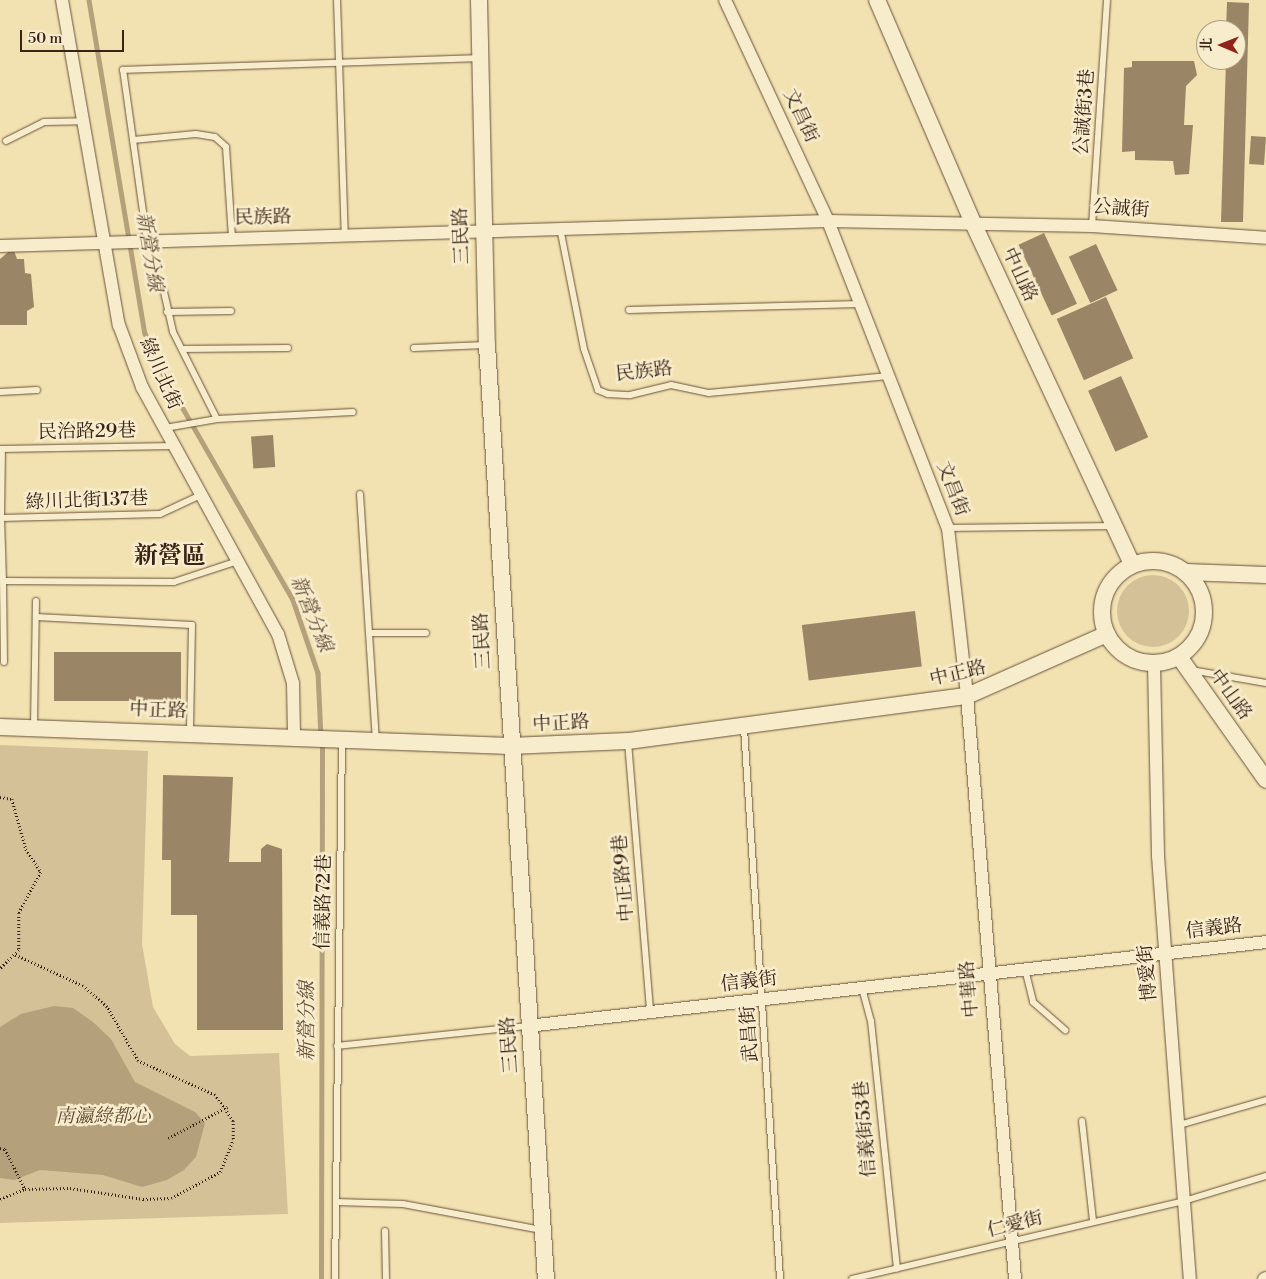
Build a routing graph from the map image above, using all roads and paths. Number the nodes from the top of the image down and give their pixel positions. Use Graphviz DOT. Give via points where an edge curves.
graph roads {
  1 [pos="62,0"];
  2 [pos="337,0"];
  3 [pos="479,0"];
  4 [pos="725,0"];
  5 [pos="877,0"];
  6 [pos="1107,0"];
  7 [pos="479,58"];
  8 [pos="339,62"];
  9 [pos="83,121"];
  10 [pos="133,140"];
  11 [pos="6,141"];
  12 [pos="828,221"];
  13 [pos="973,223"];
  14 [pos="1092,226"];
  15 [pos="560,228"];
  16 [pos="481,231"];
  17 [pos="345,235"];
  18 [pos="232,238"];
  19 [pos="1266,238"];
  20 [pos="147,240"];
  21 [pos="102,241"];
  22 [pos="0,246"];
  23 [pos="162,283"];
  24 [pos="860,304"];
  25 [pos="630,310"];
  26 [pos="231,311"];
  27 [pos="167,312"];
  28 [pos="486,345"];
  29 [pos="288,348"];
  30 [pos="414,348"];
  31 [pos="182,349"];
  32 [pos="888,376"];
  33 [pos="37,390"];
  34 [pos="0,392"];
  35 [pos="353,412"];
  36 [pos="217,419"];
  37 [pos="165,428"];
  38 [pos="174,446"];
  39 [pos="1,449"];
  40 [pos="360,494"];
  41 [pos="202,495"];
  42 [pos="2,518"];
  43 [pos="1114,526"];
  44 [pos="948,528"];
  45 [pos="238,562"];
  46 [pos="1132,564"];
  47 [pos="1186,572"];
  48 [pos="1266,575"];
  49 [pos="3,581"];
  50 [pos="36,601"];
  51 [pos="36,617"];
  52 [pos="369,633"];
  53 [pos="426,633"];
  54 [pos="1107,634"];
  55 [pos="4,662"];
  56 [pos="1154,664"];
  57 [pos="1184,664"];
  58 [pos="1266,683"];
  59 [pos="968,696"];
  60 [pos="0,727"];
  61 [pos="34,728"];
  62 [pos="744,728"];
  63 [pos="190,732"];
  64 [pos="298,738"];
  65 [pos="338,740"];
  66 [pos="376,741"];
  67 [pos="628,741"];
  68 [pos="510,746"];
  69 [pos="1266,780"];
  70 [pos="0,797"];
  71 [pos="1266,942"];
  72 [pos="1166,954"];
  73 [pos="15,955"];
  74 [pos="0,969"];
  75 [pos="1025,970"];
  76 [pos="987,974"];
  77 [pos="862,988"];
  78 [pos="763,999"];
  79 [pos="650,1012"];
  80 [pos="528,1026"];
  81 [pos="1065,1030"];
  82 [pos="337,1046"];
  83 [pos="1266,1100"];
  84 [pos="227,1108"];
  85 [pos="1082,1121"];
  86 [pos="1179,1124"];
  87 [pos="168,1138"];
  88 [pos="0,1148"];
  89 [pos="1266,1176"];
  90 [pos="25,1189"];
  91 [pos="0,1199"];
  92 [pos="1184,1201"];
  93 [pos="336,1202"];
  94 [pos="1093,1222"];
  95 [pos="542,1230"];
  96 [pos="385,1232"];
  97 [pos="1011,1242"];
  98 [pos="897,1269"];
  99 [pos="335,1279"];
  100 [pos="386,1279"];
  101 [pos="546,1279"];
  102 [pos="780,1279"];
  103 [pos="852,1279"];
  104 [pos="1015,1279"];
  105 [pos="1190,1279"];
  1 -- 9 [label="street, 綠川北街"];
  2 -- 8 [label="lane"];
  3 -- 7 [label="street, 三民路"];
  4 -- 12 [label="street, 文昌街"];
  5 -- 13 [label="street, 中山路"];
  6 -- 14 [label="lane, 公誠街3巷"];
  7 -- 8 [label="lane"];
  7 -- 16 [label="street, 三民路"];
  8 -- 10 [label="lane" via="123,70"];
  8 -- 17 [label="lane"];
  9 -- 11 [label="lane" via="44,122"];
  9 -- 21 [label="street, 綠川北街"];
  10 -- 18 [label="lane" via="196,134 215,137 226,147"];
  10 -- 20 [label="lane"];
  12 -- 13 [label="street, 民族路"];
  12 -- 15 [label="street, 民族路"];
  12 -- 24 [label="street, 文昌街"];
  13 -- 14 [label="street, 公誠街"];
  13 -- 43 [label="street, 中山路"];
  14 -- 19 [label="street, 公誠街"];
  15 -- 16 [label="street, 民族路"];
  15 -- 32 [label="lane, 民族路" via="584,349 598,390 630,395 671,385 708,393"];
  16 -- 17 [label="street, 民族路"];
  16 -- 28 [label="street, 三民路"];
  17 -- 18 [label="street, 民族路"];
  18 -- 20 [label="street, 民族路"];
  20 -- 21 [label="street, 民族路"];
  21 -- 22 [label="street"];
  21 -- 37 [label="street, 綠川北街" via="119,325 142,386"];
  23 -- 27 [label="lane"];
  24 -- 25 [label="lane"];
  24 -- 32 [label="street, 文昌街"];
  26 -- 27 [label="lane"];
  27 -- 31 [label="lane"];
  28 -- 30 [label="lane"];
  28 -- 68 [label="street, 三民路"];
  29 -- 31 [label="lane"];
  31 -- 36 [label="lane"];
  32 -- 44 [label="street, 文昌街"];
  33 -- 34 [label="lane"];
  35 -- 36 [label="lane"];
  36 -- 37 [label="lane"];
  37 -- 38 [label="street, 綠川北街"];
  38 -- 39 [label="lane, 民治路29巷"];
  38 -- 41 [label="street, 綠川北街"];
  39 -- 42 [label="lane"];
  40 -- 52 [label="lane"];
  41 -- 42 [label="lane, 綠川北街137巷" via="160,514"];
  41 -- 45 [label="street, 綠川北街"];
  42 -- 49 [label="lane, 綠川北街137巷"];
  43 -- 44 [label="lane"];
  43 -- 46 [label="street, 中山路"];
  44 -- 59 [label="street, 文昌街"];
  45 -- 49 [label="lane" via="174,582"];
  45 -- 64 [label="street, 綠川北街" via="288,661"];
  46 -- 47 [label="street" via="1156,560"];
  46 -- 54 [label="street" via="1106,593 1103,607"];
  47 -- 48 [label="street"];
  47 -- 57 [label="street" via="1199,594 1201,625"];
  49 -- 55 [label="lane, 綠川北街137巷"];
  50 -- 51 [label="lane"];
  51 -- 61 [label="lane"];
  51 -- 63 [label="lane" via="192,625"];
  52 -- 53 [label="lane"];
  52 -- 66 [label="lane"];
  54 -- 56 [label="street" via="1122,652"];
  54 -- 59 [label="street, 中正路"];
  56 -- 57 [label="street"];
  56 -- 72 [label="street, 博愛街" via="1158,856"];
  57 -- 58 [label="lane"];
  57 -- 69 [label="street, 中山路"];
  59 -- 62 [label="street, 中正路"];
  59 -- 76 [label="street, 中華路"];
  60 -- 61 [label="street, 中正路"];
  61 -- 63 [label="street, 中正路"];
  62 -- 67 [label="street, 中正路"];
  62 -- 78 [label="lane, 武昌街"];
  63 -- 64 [label="street, 中正路"];
  64 -- 65 [label="street, 中正路"];
  65 -- 66 [label="street, 中正路"];
  65 -- 82 [label="lane, 信義路72巷"];
  66 -- 68 [label="street, 中正路"];
  67 -- 68 [label="street, 中正路"];
  67 -- 79 [label="lane, 中正路9巷"];
  68 -- 80 [label="street, 三民路"];
  70 -- 73 [label="path" via="12,799 26,849 42,872 19,913 23,933"];
  71 -- 72 [label="street, 信義路"];
  72 -- 75 [label="street, 信義街"];
  72 -- 86 [label="street, 博愛街"];
  73 -- 74 [label="path"];
  73 -- 84 [label="path" via="83,986 107,1007 138,1061 197,1084"];
  75 -- 76 [label="street, 信義街"];
  75 -- 81 [label="lane" via="1033,1002"];
  76 -- 77 [label="street, 信義街"];
  76 -- 97 [label="street, 中華路"];
  77 -- 78 [label="street, 信義街"];
  77 -- 98 [label="lane, 信義街53巷" via="871,1021"];
  78 -- 79 [label="street, 信義街"];
  78 -- 102 [label="lane, 武昌街"];
  79 -- 80 [label="street, 信義街"];
  80 -- 82 [label="lane, 信義街"];
  80 -- 95 [label="street, 三民路"];
  82 -- 93 [label="lane, 信義路72巷"];
  83 -- 86 [label="lane"];
  84 -- 87 [label="path"];
  84 -- 90 [label="path" via="234,1121 229,1154 220,1172 191,1190 156,1200 89,1189"];
  85 -- 94 [label="lane"];
  86 -- 92 [label="street, 博愛街"];
  88 -- 90 [label="path" via="5,1149"];
  89 -- 92 [label="lane, 仁愛街"];
  90 -- 91 [label="path"];
  92 -- 94 [label="lane, 仁愛街"];
  92 -- 105 [label="street, 博愛街"];
  93 -- 95 [label="lane" via="404,1204"];
  93 -- 99 [label="lane, 信義路72巷"];
  94 -- 97 [label="lane, 仁愛街"];
  95 -- 101 [label="street, 三民路"];
  96 -- 100 [label="lane"];
  97 -- 98 [label="lane, 仁愛街"];
  97 -- 104 [label="street, 中華路"];
  98 -- 103 [label="lane, 仁愛街"];
}
